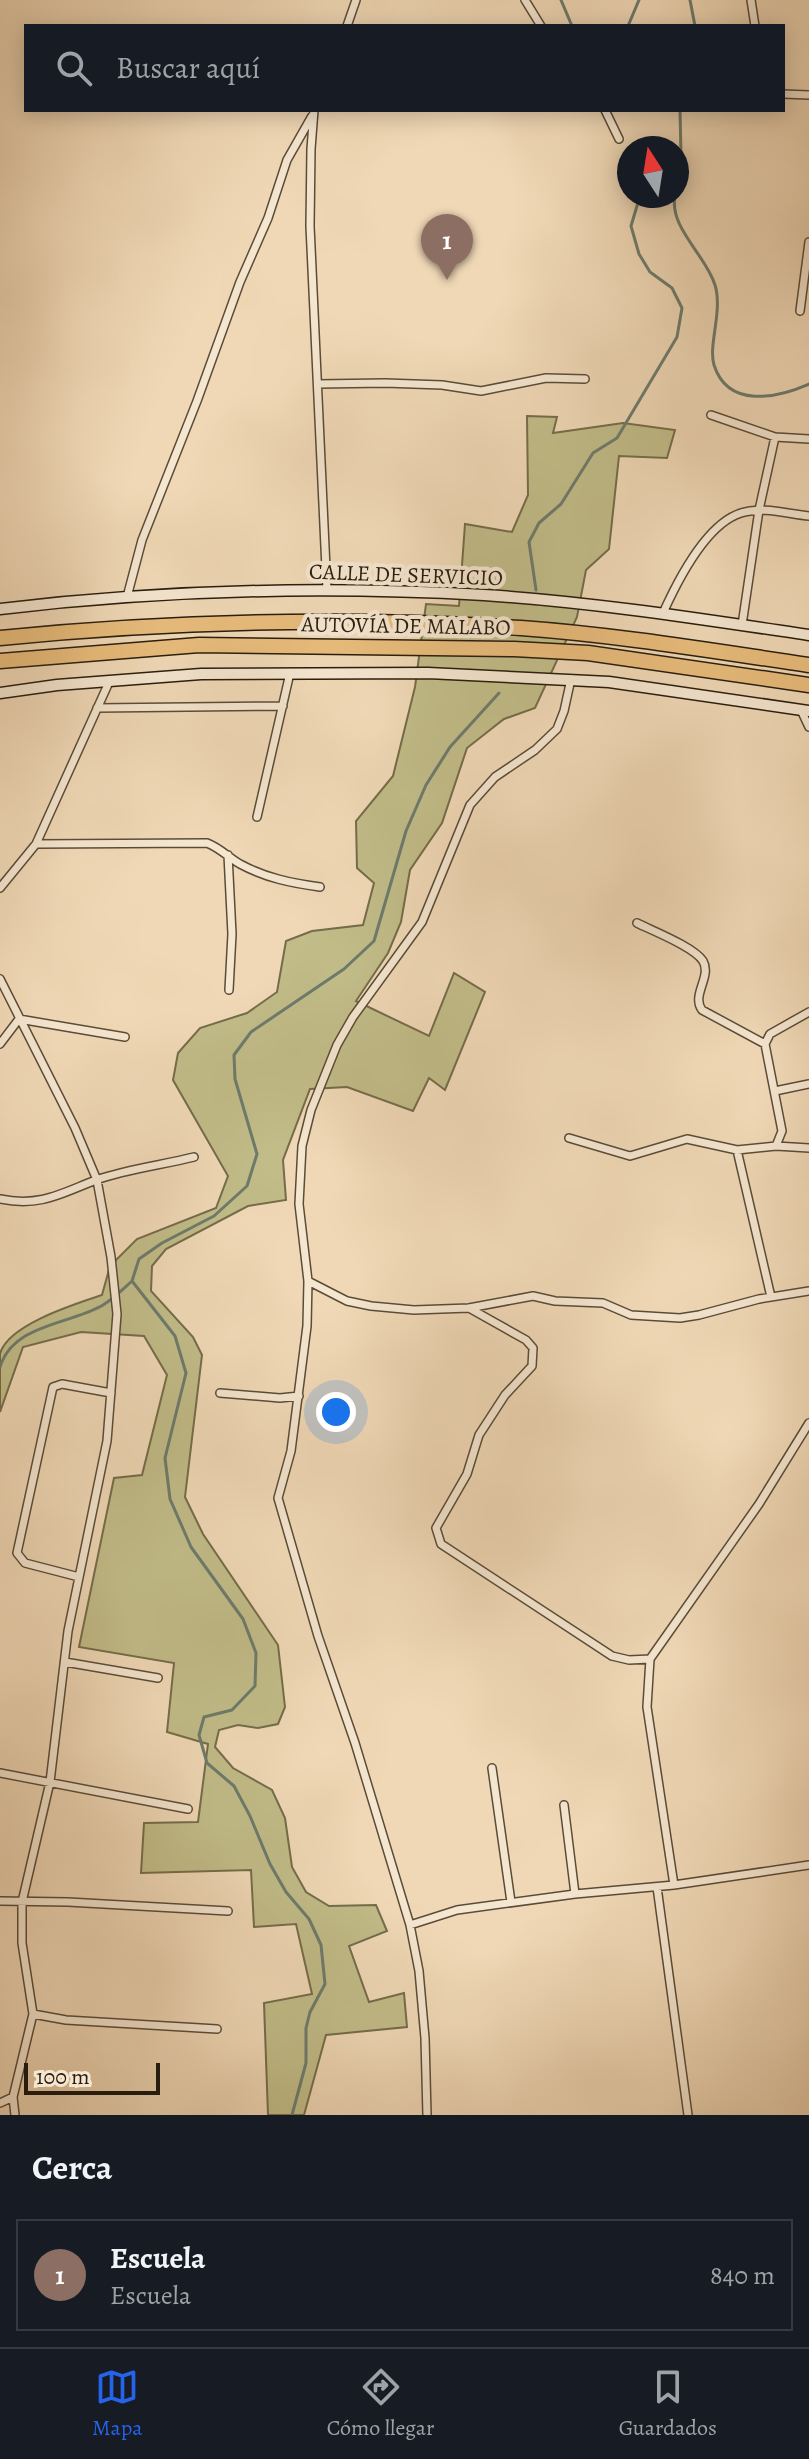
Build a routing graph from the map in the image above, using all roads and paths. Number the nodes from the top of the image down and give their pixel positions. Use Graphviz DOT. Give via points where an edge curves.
graph roads {
  1 [pos="356,0"];
  2 [pos="525,0"];
  3 [pos="751,0"];
  4 [pos="348,24"];
  5 [pos="540,24"];
  6 [pos="755,24"];
  7 [pos="785,94"];
  8 [pos="809,95"];
  9 [pos="606,112"];
  10 [pos="313,113"];
  11 [pos="618,136"];
  12 [pos="809,242"];
  13 [pos="800,311"];
  14 [pos="585,379"];
  15 [pos="318,384"];
  16 [pos="711,415"];
  17 [pos="775,437"];
  18 [pos="809,439"];
  19 [pos="759,510"];
  20 [pos="809,516"];
  21 [pos="327,590"];
  22 [pos="127,597"];
  23 [pos="0,609"];
  24 [pos="663,613"];
  25 [pos="742,625"];
  26 [pos="809,635"];
  27 [pos="0,638"];
  28 [pos="0,661"];
  29 [pos="809,665"];
  30 [pos="290,673"];
  31 [pos="571,679"];
  32 [pos="110,680"];
  33 [pos="809,685"];
  34 [pos="0,693"];
  35 [pos="283,706"];
  36 [pos="97,708"];
  37 [pos="805,710"];
  38 [pos="809,726"];
  39 [pos="257,817"];
  40 [pos="36,844"];
  41 [pos="228,855"];
  42 [pos="320,887"];
  43 [pos="0,888"];
  44 [pos="637,923"];
  45 [pos="0,979"];
  46 [pos="229,990"];
  47 [pos="809,1012"];
  48 [pos="19,1019"];
  49 [pos="125,1037"];
  50 [pos="0,1044"];
  51 [pos="765,1044"];
  52 [pos="809,1084"];
  53 [pos="775,1091"];
  54 [pos="569,1138"];
  55 [pos="776,1146"];
  56 [pos="809,1148"];
  57 [pos="737,1150"];
  58 [pos="194,1157"];
  59 [pos="97,1180"];
  60 [pos="0,1199"];
  61 [pos="308,1281"];
  62 [pos="809,1291"];
  63 [pos="771,1297"];
  64 [pos="469,1308"];
  65 [pos="111,1393"];
  66 [pos="220,1393"];
  67 [pos="299,1396"];
  68 [pos="809,1423"];
  69 [pos="79,1577"];
  70 [pos="650,1659"];
  71 [pos="65,1662"];
  72 [pos="158,1678"];
  73 [pos="492,1768"];
  74 [pos="0,1773"];
  75 [pos="50,1782"];
  76 [pos="564,1805"];
  77 [pos="188,1809"];
  78 [pos="809,1865"];
  79 [pos="674,1885"];
  80 [pos="657,1887"];
  81 [pos="575,1894"];
  82 [pos="0,1901"];
  83 [pos="22,1902"];
  84 [pos="511,1902"];
  85 [pos="228,1911"];
  86 [pos="410,1925"];
  87 [pos="33,2014"];
  88 [pos="217,2029"];
  89 [pos="13,2097"];
  90 [pos="0,2103"];
  91 [pos="15,2115"];
  92 [pos="427,2115"];
  93 [pos="688,2115"];
  1 -- 4 [label="street"];
  2 -- 5 [label="street"];
  3 -- 6 [label="street"];
  7 -- 8 [label="street"];
  9 -- 11 [label="street"];
  10 -- 15 [label="street" via="310,226"];
  10 -- 22 [label="street" via="287,160 240,282 142,540"];
  12 -- 13 [label="street"];
  14 -- 15 [label="street" via="546,378 481,391 442,385"];
  15 -- 21 [label="street"];
  16 -- 17 [label="street"];
  17 -- 18 [label="street"];
  17 -- 19 [label="street"];
  19 -- 20 [label="street"];
  19 -- 24 [label="street" via="741,513 713,532 677,581"];
  19 -- 25 [label="street"];
  21 -- 22 [label="street, CALLE DE SERVICIO"];
  21 -- 24 [label="street, CALLE DE SERVICIO" via="485,595"];
  22 -- 23 [label="street, CALLE DE SERVICIO"];
  24 -- 25 [label="street, CALLE DE SERVICIO"];
  25 -- 26 [label="street, CALLE DE SERVICIO"];
  27 -- 29 [label="highway, AUTOVÍA DE MALABO" via="195,623 519,628 664,642"];
  28 -- 33 [label="highway, AUTOVÍA DE MALABO" via="199,645 514,649 588,653"];
  30 -- 31 [label="street"];
  30 -- 32 [label="street"];
  30 -- 35 [label="street"];
  31 -- 37 [label="street"];
  31 -- 61 [label="street" via="557,729 495,777 470,805 422,922 337,1045 302,1146 299,1204"];
  32 -- 34 [label="street"];
  32 -- 36 [label="street"];
  35 -- 36 [label="street"];
  35 -- 39 [label="street"];
  36 -- 40 [label="street"];
  37 -- 38 [label="street"];
  40 -- 41 [label="street" via="207,843"];
  40 -- 43 [label="street"];
  41 -- 42 [label="street" via="261,874"];
  41 -- 46 [label="street"];
  44 -- 51 [label="street" via="702,961 702,1010"];
  45 -- 48 [label="street"];
  47 -- 51 [label="street" via="770,1034"];
  48 -- 49 [label="street"];
  48 -- 50 [label="street"];
  48 -- 59 [label="street"];
  51 -- 53 [label="street"];
  52 -- 53 [label="street"];
  53 -- 55 [label="street" via="782,1131"];
  54 -- 57 [label="street" via="630,1156 687,1139"];
  55 -- 56 [label="street"];
  55 -- 57 [label="street"];
  57 -- 63 [label="street"];
  58 -- 59 [label="street"];
  59 -- 60 [label="street" via="35,1202"];
  59 -- 65 [label="street" via="117,1301"];
  61 -- 64 [label="street" via="347,1301 371,1306"];
  61 -- 67 [label="street"];
  62 -- 63 [label="street"];
  63 -- 64 [label="street" via="680,1318 631,1315 603,1303 533,1296"];
  64 -- 70 [label="street" via="526,1340 534,1357 479,1435 467,1474 436,1528 441,1544 612,1656"];
  65 -- 69 [label="street" via="107,1441"];
  65 -- 69 [label="street" via="53,1387 17,1553 25,1563"];
  66 -- 67 [label="street"];
  67 -- 86 [label="street" via="278,1498 280,1511"];
  68 -- 70 [label="street"];
  69 -- 71 [label="street"];
  70 -- 79 [label="street" via="647,1707"];
  71 -- 72 [label="street"];
  71 -- 75 [label="street"];
  73 -- 84 [label="street"];
  74 -- 75 [label="street"];
  75 -- 77 [label="street"];
  75 -- 83 [label="street"];
  76 -- 81 [label="street"];
  78 -- 79 [label="street"];
  79 -- 80 [label="street"];
  80 -- 81 [label="street"];
  80 -- 93 [label="street"];
  81 -- 84 [label="street"];
  82 -- 83 [label="street"];
  83 -- 85 [label="street"];
  83 -- 87 [label="street" via="22,1943"];
  84 -- 86 [label="street" via="457,1910"];
  86 -- 92 [label="street" via="425,2038"];
  87 -- 88 [label="street"];
  87 -- 89 [label="street"];
  89 -- 90 [label="street"];
  89 -- 91 [label="street"];
}
